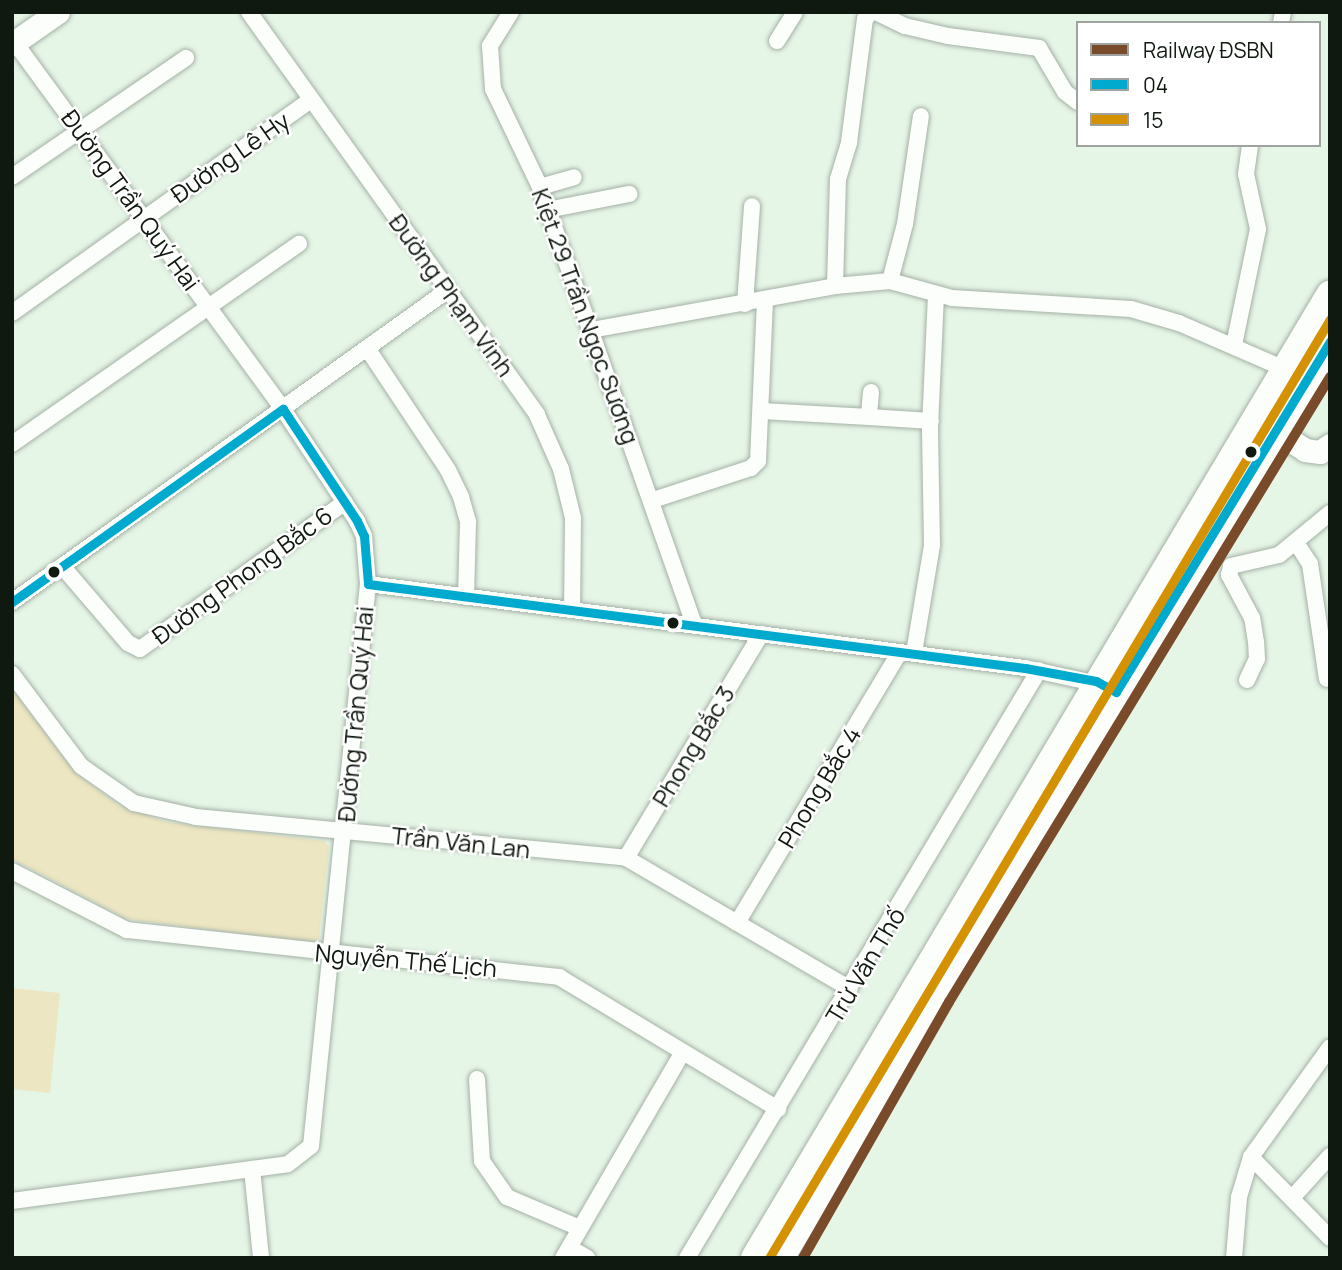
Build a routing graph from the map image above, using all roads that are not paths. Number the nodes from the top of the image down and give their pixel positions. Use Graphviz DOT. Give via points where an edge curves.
graph roads {
  1 [pos="58,12"];
  2 [pos="249,12"];
  3 [pos="510,12"];
  4 [pos="795,12"];
  5 [pos="873,12"];
  6 [pos="777,41"];
  7 [pos="13,43"];
  8 [pos="186,58"];
  9 [pos="311,100"];
  10 [pos="1076,100"];
  11 [pos="920,116"];
  12 [pos="80,129"];
  13 [pos="1250,147"];
  14 [pos="12,177"];
  15 [pos="574,177"];
  16 [pos="540,187"];
  17 [pos="629,194"];
  18 [pos="752,206"];
  19 [pos="547,210"];
  20 [pos="144,218"];
  21 [pos="299,244"];
  22 [pos="890,281"];
  23 [pos="835,286"];
  24 [pos="447,290"];
  25 [pos="936,295"];
  26 [pos="1330,295"];
  27 [pos="765,301"];
  28 [pos="745,304"];
  29 [pos="209,308"];
  30 [pos="12,313"];
  31 [pos="591,330"];
  32 [pos="1330,341"];
  33 [pos="1234,345"];
  34 [pos="367,348"];
  35 [pos="1284,369"];
  36 [pos="871,392"];
  37 [pos="284,409"];
  38 [pos="762,411"];
  39 [pos="869,418"];
  40 [pos="931,422"];
  41 [pos="1275,431"];
  42 [pos="12,444"];
  43 [pos="1327,451"];
  44 [pos="653,500"];
  45 [pos="345,502"];
  46 [pos="1330,513"];
  47 [pos="1297,544"];
  48 [pos="62,566"];
  49 [pos="368,584"];
  50 [pos="466,597"];
  51 [pos="12,602"];
  52 [pos="572,610"];
  53 [pos="694,625"];
  54 [pos="761,634"];
  55 [pos="1326,635"];
  56 [pos="907,652"];
  57 [pos="1039,670"];
  58 [pos="12,674"];
  59 [pos="1327,679"];
  60 [pos="1247,680"];
  61 [pos="1106,687"];
  62 [pos="344,831"];
  63 [pos="626,858"];
  64 [pos="16,879"];
  65 [pos="737,923"];
  66 [pos="329,954"];
  67 [pos="850,989"];
  68 [pos="1330,1047"];
  69 [pos="683,1052"];
  70 [pos="477,1079"];
  71 [pos="778,1109"];
  72 [pos="1330,1156"];
  73 [pos="1251,1157"];
  74 [pos="252,1169"];
  75 [pos="1292,1198"];
  76 [pos="12,1201"];
  77 [pos="578,1227"];
  78 [pos="1330,1238"];
  79 [pos="567,1253"];
  80 [pos="261,1258"];
  81 [pos="587,1258"];
  82 [pos="688,1258"];
  83 [pos="755,1258"];
  84 [pos="780,1258"];
  85 [pos="1234,1258"];
  1 -- 7 [label="street"];
  2 -- 9 [label="street, Đường Phạm Vinh"];
  3 -- 16 [label="street, Kiệt 29 Trần Ngọc Sương" via="490,46 489,73"];
  4 -- 6 [label="street"];
  5 -- 10 [label="street" via="905,26 948,36 1039,48 1065,92"];
  5 -- 23 [label="street" via="865,19 849,142 838,179"];
  7 -- 12 [label="street, Đường Trần Quý Hai"];
  8 -- 12 [label="street"];
  9 -- 20 [label="street, Đường Lê Hy"];
  9 -- 24 [label="street, Đường Phạm Vinh"];
  11 -- 22 [label="street" via="907,213"];
  12 -- 14 [label="street"];
  12 -- 20 [label="street, Đường Trần Quý Hai"];
  13 -- 33 [label="street" via="1246,174 1258,229"];
  15 -- 16 [label="street"];
  16 -- 19 [label="street, Kiệt 29 Trần Ngọc Sương"];
  17 -- 19 [label="street"];
  18 -- 28 [label="street"];
  19 -- 31 [label="street, Kiệt 29 Trần Ngọc Sương"];
  20 -- 29 [label="street, Đường Trần Quý Hai"];
  20 -- 30 [label="street, Đường Lê Hy"];
  21 -- 29 [label="street"];
  22 -- 23 [label="street"];
  22 -- 25 [label="street"];
  23 -- 27 [label="street"];
  24 -- 34 [label="street"];
  24 -- 52 [label="street, Đường Phạm Vinh" via="519,387 561,469 573,518"];
  25 -- 33 [label="street" via="1131,309"];
  25 -- 40 [label="street"];
  26 -- 35 [label="highway"];
  27 -- 28 [label="street"];
  27 -- 38 [label="street"];
  28 -- 31 [label="street"];
  29 -- 37 [label="street, Đường Trần Quý Hai"];
  29 -- 42 [label="street"];
  31 -- 44 [label="street, Kiệt 29 Trần Ngọc Sương"];
  32 -- 41 [label="highway"];
  33 -- 35 [label="street"];
  34 -- 37 [label="street"];
  34 -- 50 [label="street" via="461,497 468,522"];
  35 -- 61 [label="highway"];
  36 -- 39 [label="street"];
  37 -- 45 [label="street, Đường Trần Quý Hai"];
  37 -- 48 [label="street"];
  38 -- 39 [label="street"];
  38 -- 44 [label="street" via="762,448 751,468"];
  39 -- 40 [label="street"];
  40 -- 56 [label="street" via="932,545"];
  41 -- 43 [label="street" via="1305,450"];
  41 -- 61 [label="highway"];
  44 -- 53 [label="street, Kiệt 29 Trần Ngọc Sương"];
  45 -- 48 [label="street, Đường Phong Bắc 6" via="140,649 122,638"];
  45 -- 49 [label="street, Đường Trần Quý Hai" via="364,536"];
  46 -- 47 [label="street" via="1310,525"];
  47 -- 55 [label="street" via="1310,564"];
  47 -- 60 [label="street" via="1261,562 1244,560 1231,566 1230,575 1252,618 1257,659"];
  48 -- 51 [label="street"];
  49 -- 50 [label="street"];
  49 -- 62 [label="street, Đường Trần Quý Hai"];
  50 -- 52 [label="street"];
  52 -- 53 [label="street"];
  53 -- 54 [label="street"];
  54 -- 56 [label="street"];
  54 -- 63 [label="street, Phong Bắc 3"];
  55 -- 59 [label="street"];
  56 -- 57 [label="street"];
  56 -- 65 [label="street, Phong Bắc 4"];
  57 -- 61 [label="street"];
  57 -- 67 [label="street, Trừ Văn Thố"];
  58 -- 62 [label="street, Trần Văn Lan" via="81,766 134,803 196,817"];
  61 -- 83 [label="highway"];
  61 -- 84 [label="highway"];
  62 -- 63 [label="street, Trần Văn Lan"];
  62 -- 66 [label="street, Đường Trần Quý Hai"];
  63 -- 65 [label="street, Trần Văn Lan"];
  64 -- 66 [label="street, Nguyễn Thế Lịch" via="127,930"];
  65 -- 67 [label="street, Trần Văn Lan"];
  66 -- 69 [label="street, Nguyễn Thế Lịch" via="541,972 573,983"];
  66 -- 74 [label="street, Đường Trần Quý Hai" via="311,1146 288,1164"];
  67 -- 71 [label="street, Trừ Văn Thố"];
  68 -- 73 [label="street"];
  69 -- 71 [label="street, Nguyễn Thế Lịch"];
  69 -- 77 [label="street"];
  70 -- 77 [label="street" via="482,1161 507,1196"];
  71 -- 82 [label="street, Trừ Văn Thố"];
  72 -- 75 [label="street"];
  73 -- 75 [label="street"];
  73 -- 85 [label="street" via="1238,1197"];
  74 -- 76 [label="street, Đường Trần Quý Hai"];
  74 -- 80 [label="street"];
  75 -- 78 [label="street"];
  77 -- 79 [label="street"];
  79 -- 81 [label="street"];
}
